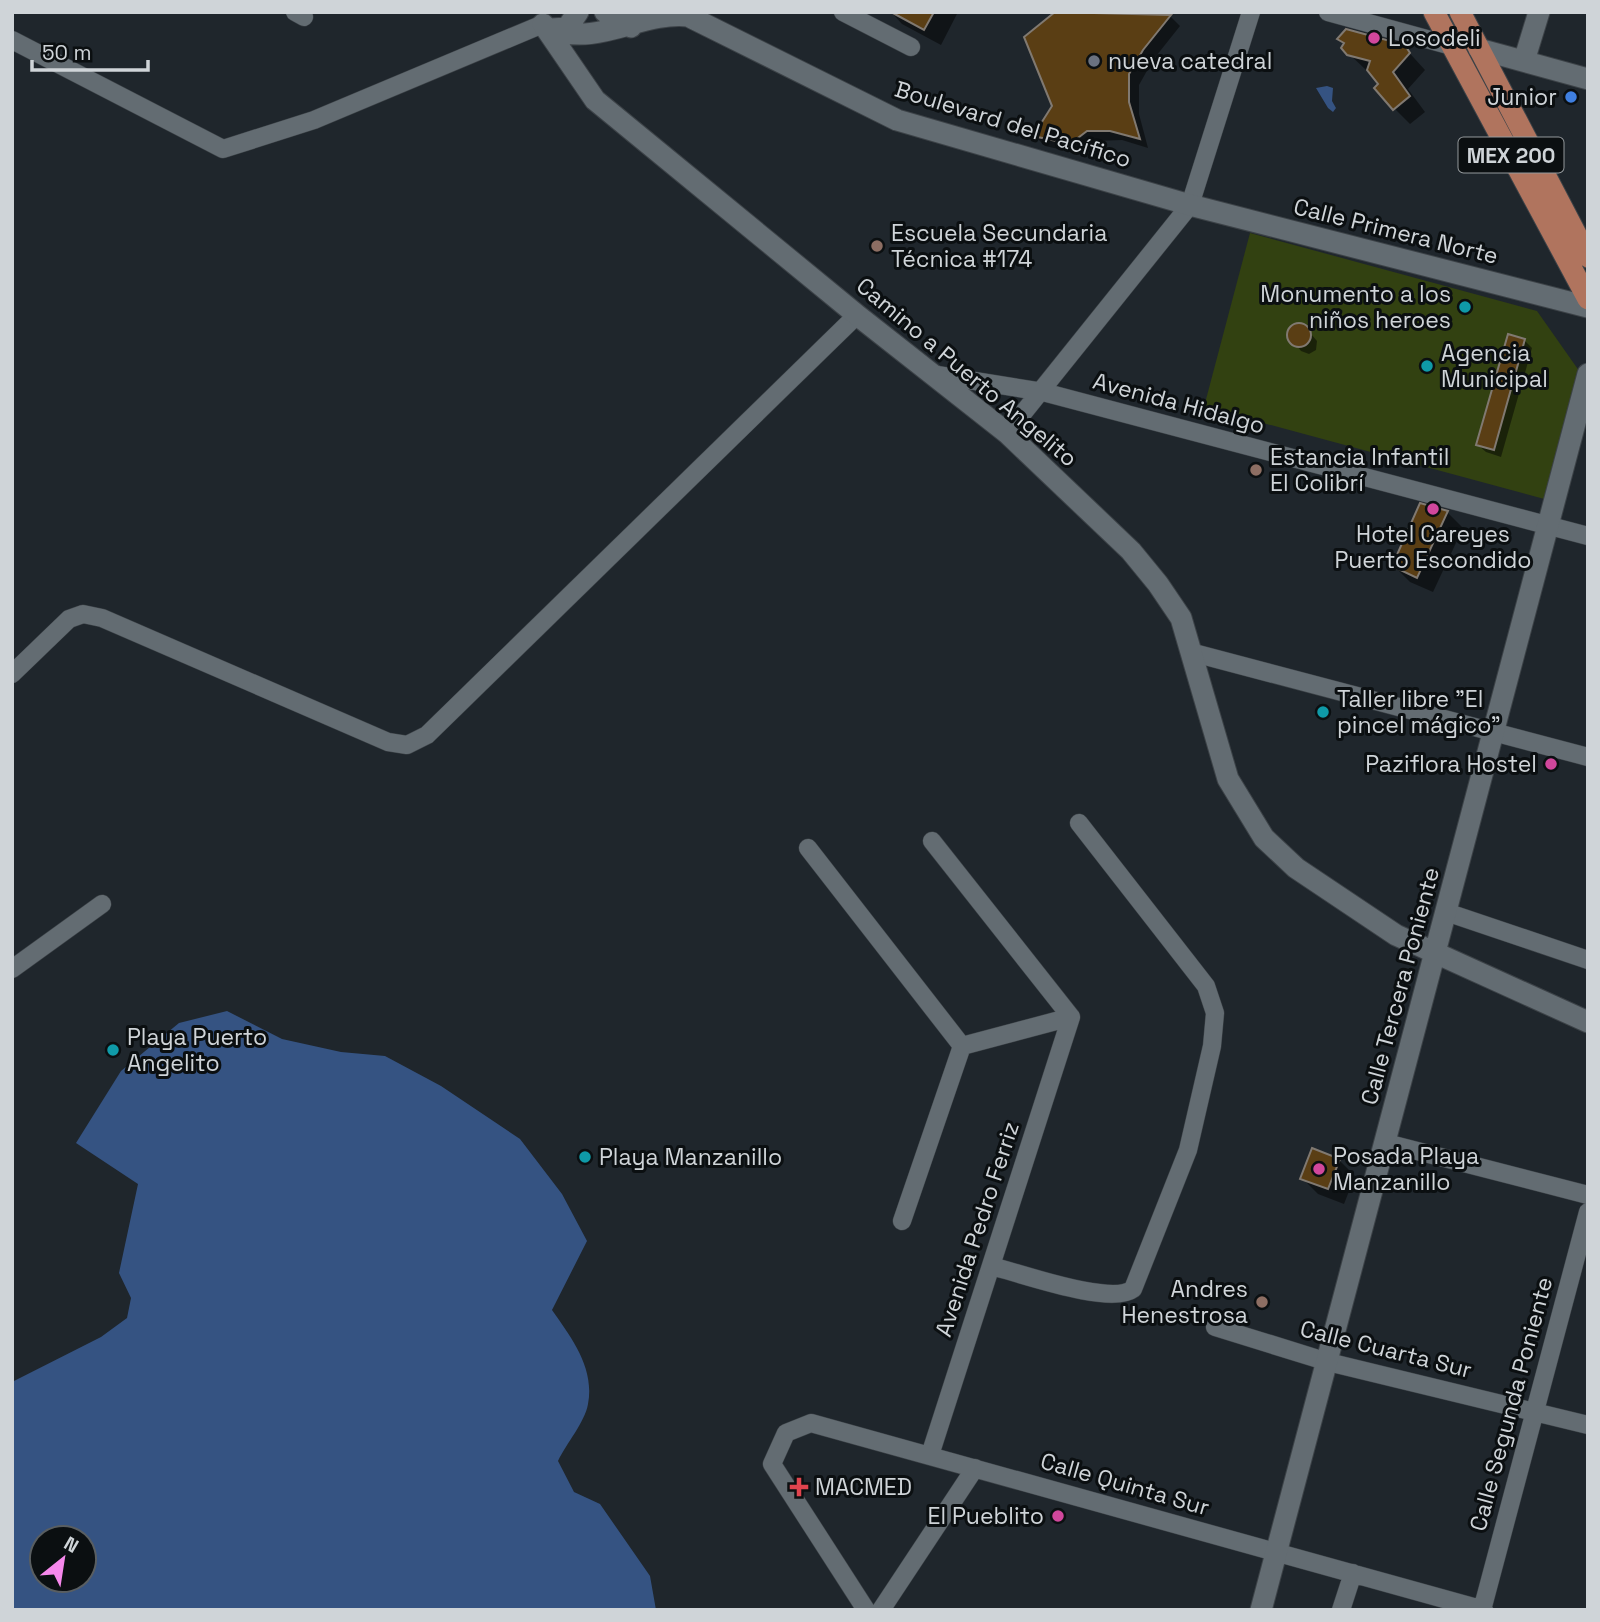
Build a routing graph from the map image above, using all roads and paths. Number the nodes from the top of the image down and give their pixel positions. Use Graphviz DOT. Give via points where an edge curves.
graph roads {
  1 [pos="605,12"];
  2 [pos="843,12"];
  3 [pos="1251,12"];
  4 [pos="1328,12"];
  5 [pos="1397,12"];
  6 [pos="1434,12"];
  7 [pos="1460,12"];
  8 [pos="1539,12"];
  9 [pos="637,20"];
  10 [pos="554,24"];
  11 [pos="1409,33"];
  12 [pos="12,40"];
  13 [pos="1452,46"];
  14 [pos="911,47"];
  15 [pos="1479,49"];
  16 [pos="1524,61"];
  17 [pos="1588,79"];
  18 [pos="1191,205"];
  19 [pos="1588,257"];
  20 [pos="1588,299"];
  21 [pos="1588,307"];
  22 [pos="857,315"];
  23 [pos="931,374"];
  24 [pos="1588,374"];
  25 [pos="1043,392"];
  26 [pos="1007,433"];
  27 [pos="1548,525"];
  28 [pos="1588,536"];
  29 [pos="1194,653"];
  30 [pos="12,674"];
  31 [pos="1494,730"];
  32 [pos="1588,757"];
  33 [pos="1079,823"];
  34 [pos="932,841"];
  35 [pos="808,848"];
  36 [pos="102,904"];
  37 [pos="1446,912"];
  38 [pos="1435,955"];
  39 [pos="1588,960"];
  40 [pos="12,969"];
  41 [pos="1071,1017"];
  42 [pos="1588,1022"];
  43 [pos="962,1046"];
  44 [pos="1386,1143"];
  45 [pos="1588,1195"];
  46 [pos="1588,1212"];
  47 [pos="902,1221"];
  48 [pos="991,1266"];
  49 [pos="1215,1327"];
  50 [pos="1328,1362"];
  51 [pos="1534,1412"];
  52 [pos="1588,1425"];
  53 [pos="930,1455"];
  54 [pos="975,1468"];
  55 [pos="1278,1552"];
  56 [pos="1353,1573"];
  57 [pos="866,1610"];
  58 [pos="881,1610"];
  59 [pos="1261,1610"];
  60 [pos="1341,1610"];
  61 [pos="1482,1610"];
  1 -- 9 [label="street"];
  2 -- 14 [label="street"];
  3 -- 18 [label="street"];
  4 -- 11 [label="street"];
  5 -- 11 [label="street"];
  6 -- 13 [label="highway, MEX 200"];
  7 -- 15 [label="highway, MEX 200"];
  8 -- 16 [label="street"];
  9 -- 10 [label="street, Boulevard del Pacífico"];
  9 -- 18 [label="street, Boulevard del Pacífico" via="688,16 897,120"];
  10 -- 12 [label="street" via="314,120 223,149"];
  10 -- 22 [label="street, Camino a Puerto Angelito" via="595,100"];
  11 -- 13 [label="street"];
  13 -- 20 [label="highway, MEX 200"];
  15 -- 16 [label="street"];
  15 -- 19 [label="highway, MEX 200"];
  16 -- 17 [label="street"];
  18 -- 21 [label="street, Calle Primera Norte"];
  18 -- 25 [label="street"];
  22 -- 23 [label="street, Camino a Puerto Angelito"];
  22 -- 30 [label="street" via="427,735 407,745 388,742 102,618 83,614 69,619"];
  23 -- 25 [label="street, Avenida Hidalgo"];
  23 -- 26 [label="street, Camino a Puerto Angelito"];
  24 -- 27 [label="street, Calle Tercera Poniente"];
  25 -- 26 [label="street"];
  25 -- 27 [label="street, Avenida Hidalgo"];
  26 -- 29 [label="street, Camino a Puerto Angelito" via="1093,513 1158,584 1181,618"];
  27 -- 28 [label="street, Avenida Hidalgo"];
  27 -- 31 [label="street, Calle Tercera Poniente"];
  29 -- 31 [label="street"];
  29 -- 38 [label="street, Camino a Puerto Angelito" via="1228,779 1264,838 1307,875 1396,935"];
  31 -- 32 [label="street"];
  31 -- 37 [label="street, Calle Tercera Poniente"];
  33 -- 48 [label="street" via="1206,986 1215,1013 1212,1046 1188,1150 1133,1289 1127,1294 1104,1295"];
  34 -- 41 [label="street"];
  35 -- 43 [label="street"];
  36 -- 40 [label="street"];
  37 -- 38 [label="street, Calle Tercera Poniente"];
  37 -- 39 [label="street"];
  38 -- 42 [label="street, Camino a Puerto Angelito"];
  38 -- 44 [label="street, Calle Tercera Poniente"];
  41 -- 43 [label="street"];
  41 -- 48 [label="street, Avenida Pedro Ferriz"];
  43 -- 47 [label="street"];
  44 -- 45 [label="street"];
  44 -- 50 [label="street, Calle Tercera Poniente"];
  46 -- 51 [label="street, Calle Segunda Poniente"];
  48 -- 53 [label="street, Avenida Pedro Ferriz"];
  49 -- 50 [label="street, Calle Cuarta Sur"];
  50 -- 51 [label="street, Calle Cuarta Sur"];
  50 -- 55 [label="street, Calle Tercera Poniente"];
  51 -- 52 [label="street, Calle Cuarta Sur"];
  51 -- 61 [label="street, Calle Segunda Poniente"];
  53 -- 54 [label="street, Calle Quinta Sur"];
  53 -- 57 [label="street, Calle Quinta Sur" via="811,1423 786,1433 772,1464"];
  54 -- 55 [label="street, Calle Quinta Sur"];
  54 -- 58 [label="street"];
  55 -- 56 [label="street, Calle Quinta Sur"];
  55 -- 59 [label="street, Calle Tercera Poniente"];
  56 -- 60 [label="street"];
  56 -- 61 [label="street, Calle Quinta Sur"];
}
